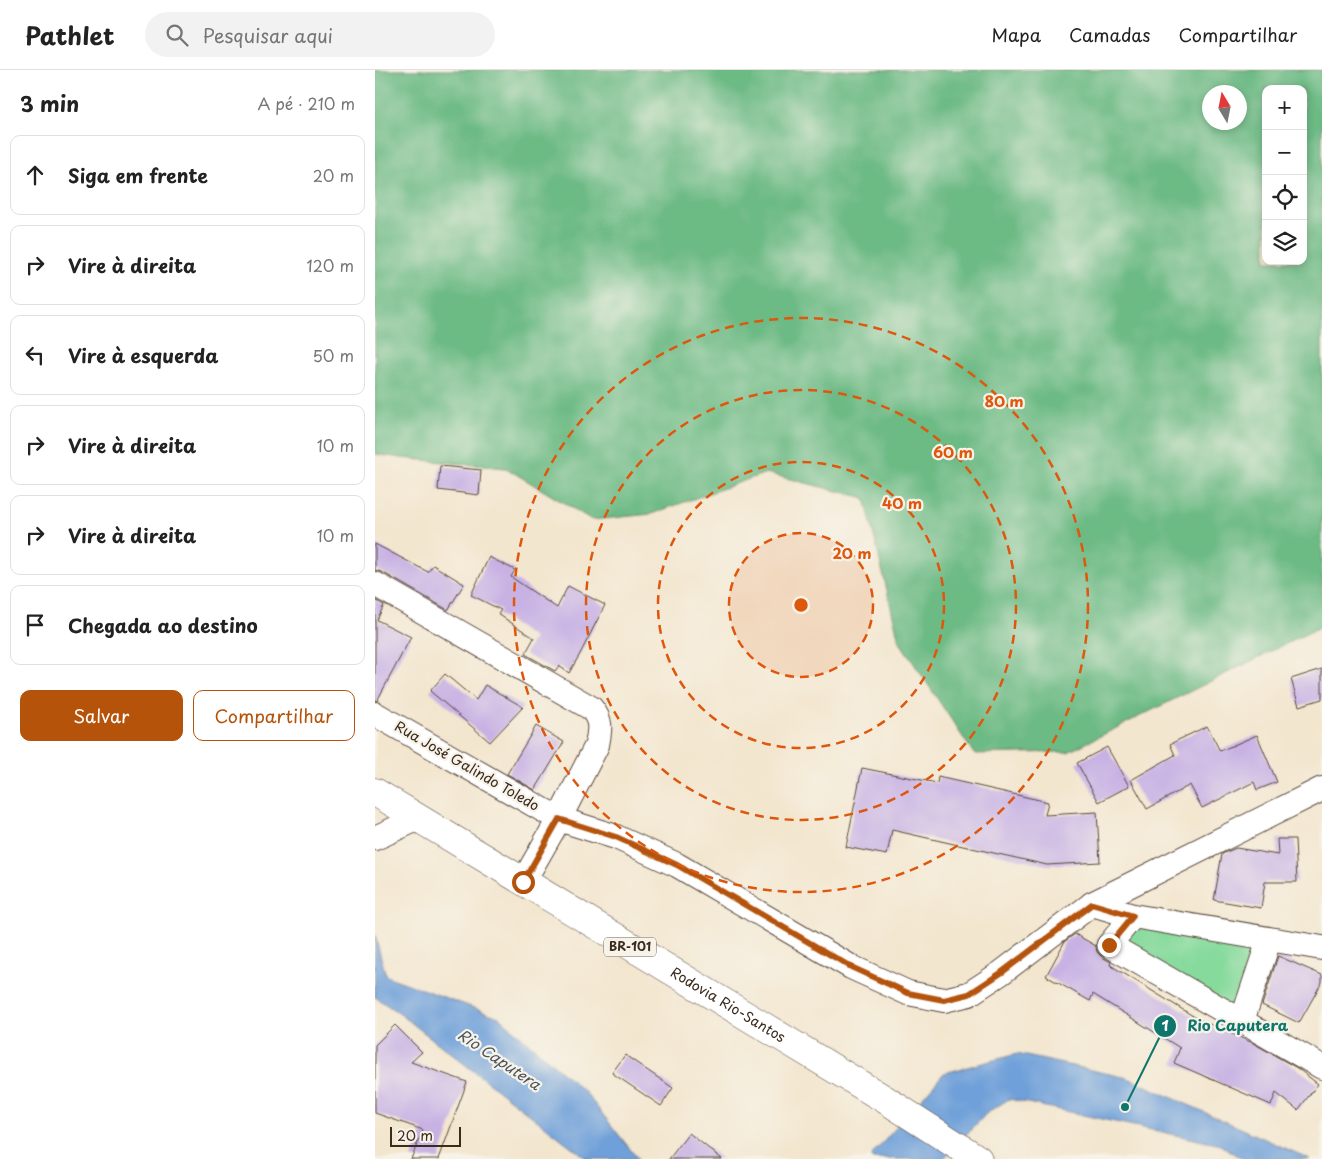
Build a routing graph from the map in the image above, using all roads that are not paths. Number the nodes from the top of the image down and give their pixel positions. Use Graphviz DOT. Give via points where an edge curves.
graph roads {
  1 [pos="375,584"];
  2 [pos="375,714"];
  3 [pos="1322,789"];
  4 [pos="375,792"];
  5 [pos="419,818"];
  6 [pos="559,819"];
  7 [pos="375,838"];
  8 [pos="523,882"];
  9 [pos="1092,904"];
  10 [pos="1133,916"];
  11 [pos="1269,940"];
  12 [pos="1322,948"];
  13 [pos="1242,1021"];
  14 [pos="1322,1067"];
  15 [pos="978,1159"];
  1 -- 6 [label="street" via="591,708 599,718 597,745"];
  2 -- 6 [label="street, Rua José Galindo Toledo"];
  3 -- 9 [label="street, Rua José Galindo Toledo"];
  4 -- 5 [label="highway, Rodovia Rio-Santos / BR-101"];
  5 -- 7 [label="street"];
  5 -- 8 [label="highway, Rodovia Rio-Santos / BR-101"];
  6 -- 8 [label="street"];
  6 -- 9 [label="street, Rua José Galindo Toledo" via="616,837 677,865 851,967 908,993 944,1000 969,994"];
  8 -- 15 [label="highway, Rodovia Rio-Santos / BR-101" via="886,1100"];
  9 -- 10 [label="street"];
  10 -- 11 [label="street"];
  10 -- 13 [label="street" via="1109,945"];
  11 -- 12 [label="street"];
  11 -- 13 [label="street"];
  13 -- 14 [label="street"];
}
